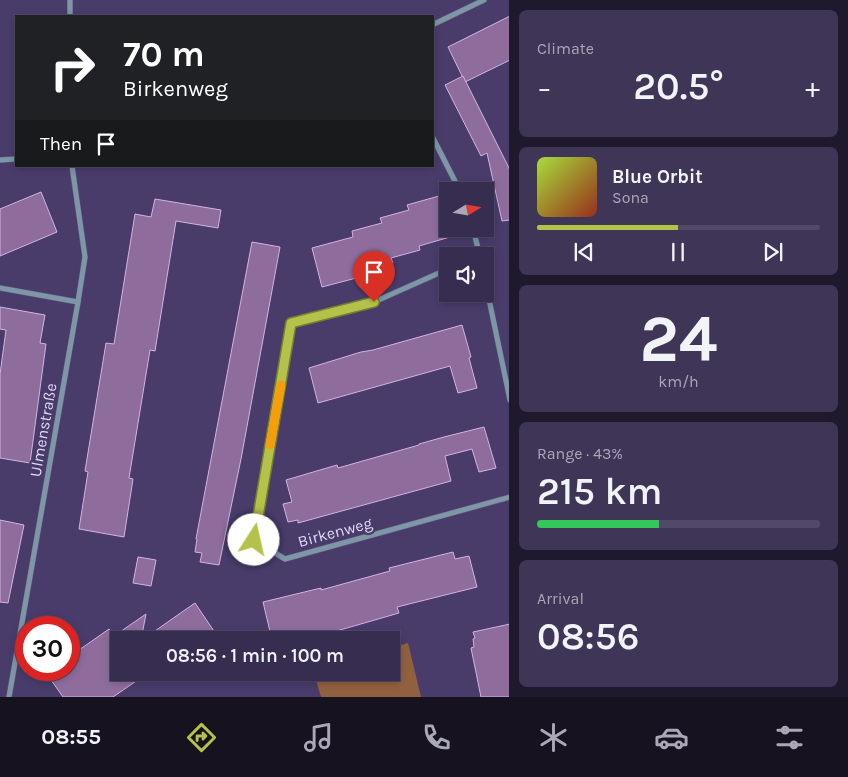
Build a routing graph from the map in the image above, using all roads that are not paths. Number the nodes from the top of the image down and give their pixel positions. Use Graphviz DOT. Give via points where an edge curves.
graph roads {
  1 [pos="70,0"];
  2 [pos="484,0"];
  3 [pos="70,15"];
  4 [pos="434,24"];
  5 [pos="434,140"];
  6 [pos="15,159"];
  7 [pos="0,160"];
  8 [pos="72,167"];
  9 [pos="455,182"];
  10 [pos="439,273"];
  11 [pos="0,288"];
  12 [pos="78,302"];
  13 [pos="489,302"];
  14 [pos="509,400"];
  15 [pos="509,497"];
  16 [pos="9,697"];
  1 -- 3 [label="street"];
  2 -- 4 [label="street"];
  5 -- 9 [label="street"];
  6 -- 7 [label="street"];
  8 -- 12 [label="street, Ulmenstraße" via="85,257"];
  10 -- 15 [label="street, Birkenweg" via="374,302 291,323 254,540 285,559"];
  11 -- 12 [label="street"];
  12 -- 16 [label="street, Ulmenstraße"];
  13 -- 14 [label="street"];
}
